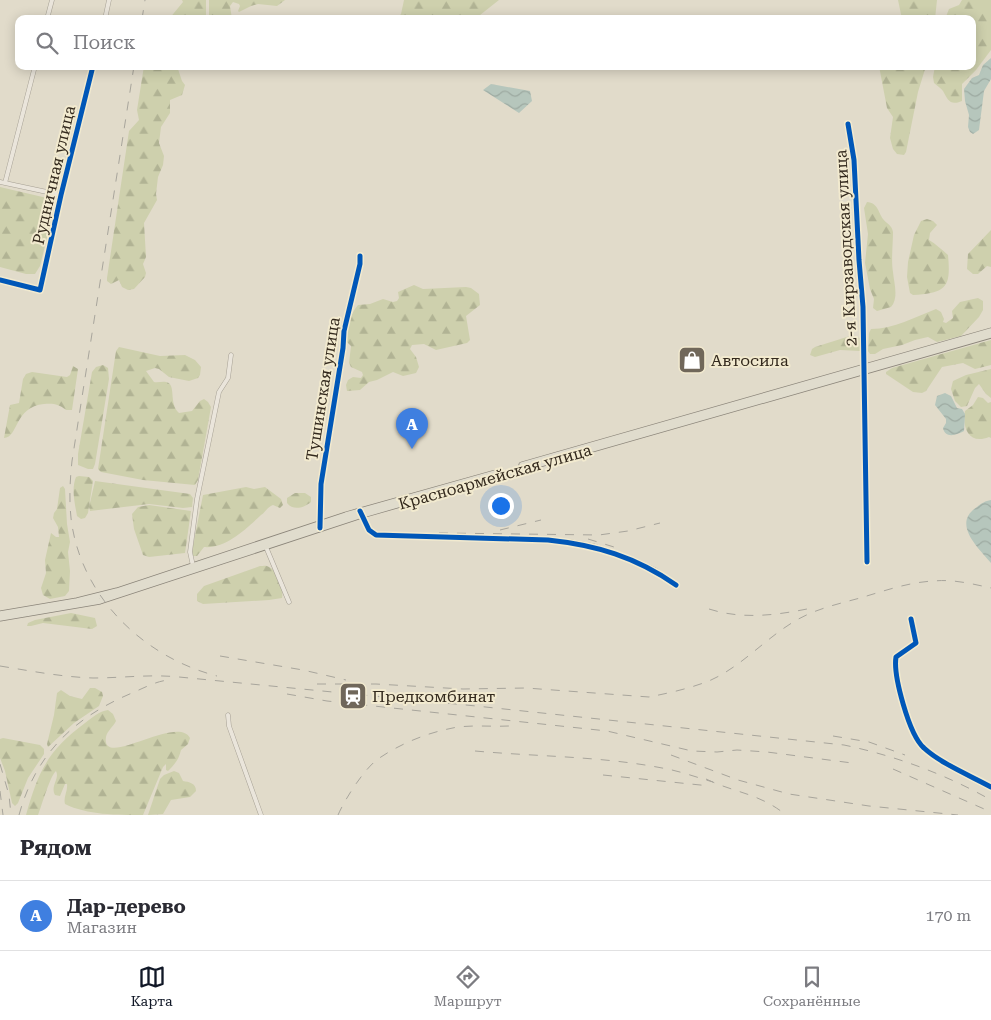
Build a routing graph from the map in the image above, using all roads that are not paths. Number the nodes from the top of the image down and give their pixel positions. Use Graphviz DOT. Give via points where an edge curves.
graph roads {
  1 [pos="52,0"];
  2 [pos="109,0"];
  3 [pos="48,15"];
  4 [pos="106,15"];
  5 [pos="34,70"];
  6 [pos="92,70"];
  7 [pos="848,124"];
  8 [pos="0,182"];
  9 [pos="5,183"];
  10 [pos="61,195"];
  11 [pos="360,256"];
  12 [pos="0,280"];
  13 [pos="991,331"];
  14 [pos="991,335"];
  15 [pos="232,355"];
  16 [pos="865,369"];
  17 [pos="361,513"];
  18 [pos="320,526"];
  19 [pos="266,547"];
  20 [pos="867,562"];
  21 [pos="193,566"];
  22 [pos="676,585"];
  23 [pos="289,602"];
  24 [pos="0,614"];
  25 [pos="0,618"];
  26 [pos="911,619"];
  27 [pos="228,715"];
  28 [pos="991,787"];
  29 [pos="261,815"];
  1 -- 3 [label="street"];
  2 -- 4 [label="street"];
  5 -- 9 [label="street"];
  6 -- 10 [label="street, Рудничная улица"];
  7 -- 16 [label="street, 2-я Кирзаводская улица" via="854,160"];
  8 -- 9 [label="street"];
  9 -- 10 [label="street"];
  10 -- 12 [label="street, Рудничная улица" via="40,290"];
  11 -- 18 [label="street, Тушинская улица" via="343,336 321,484"];
  13 -- 16 [label="main road, Красноармейская улица"];
  14 -- 16 [label="main road, Красноармейская улица"];
  15 -- 21 [label="street" via="228,378 219,392 197,499 190,552"];
  16 -- 17 [label="main road, Красноармейская улица"];
  16 -- 20 [label="street, 2-я Кирзаводская улица"];
  17 -- 18 [label="main road, Красноармейская улица"];
  17 -- 22 [label="street" via="369,530 376,535 548,540 594,546 634,560"];
  18 -- 19 [label="main road, Красноармейская улица"];
  18 -- 21 [label="main road, Красноармейская улица"];
  19 -- 23 [label="street"];
  19 -- 25 [label="main road, Красноармейская улица" via="100,601"];
  21 -- 24 [label="main road, Красноармейская улица" via="94,597"];
  26 -- 28 [label="street" via="916,643 896,657 894,665 901,698 918,740 935,757"];
  27 -- 29 [label="street"];
}
